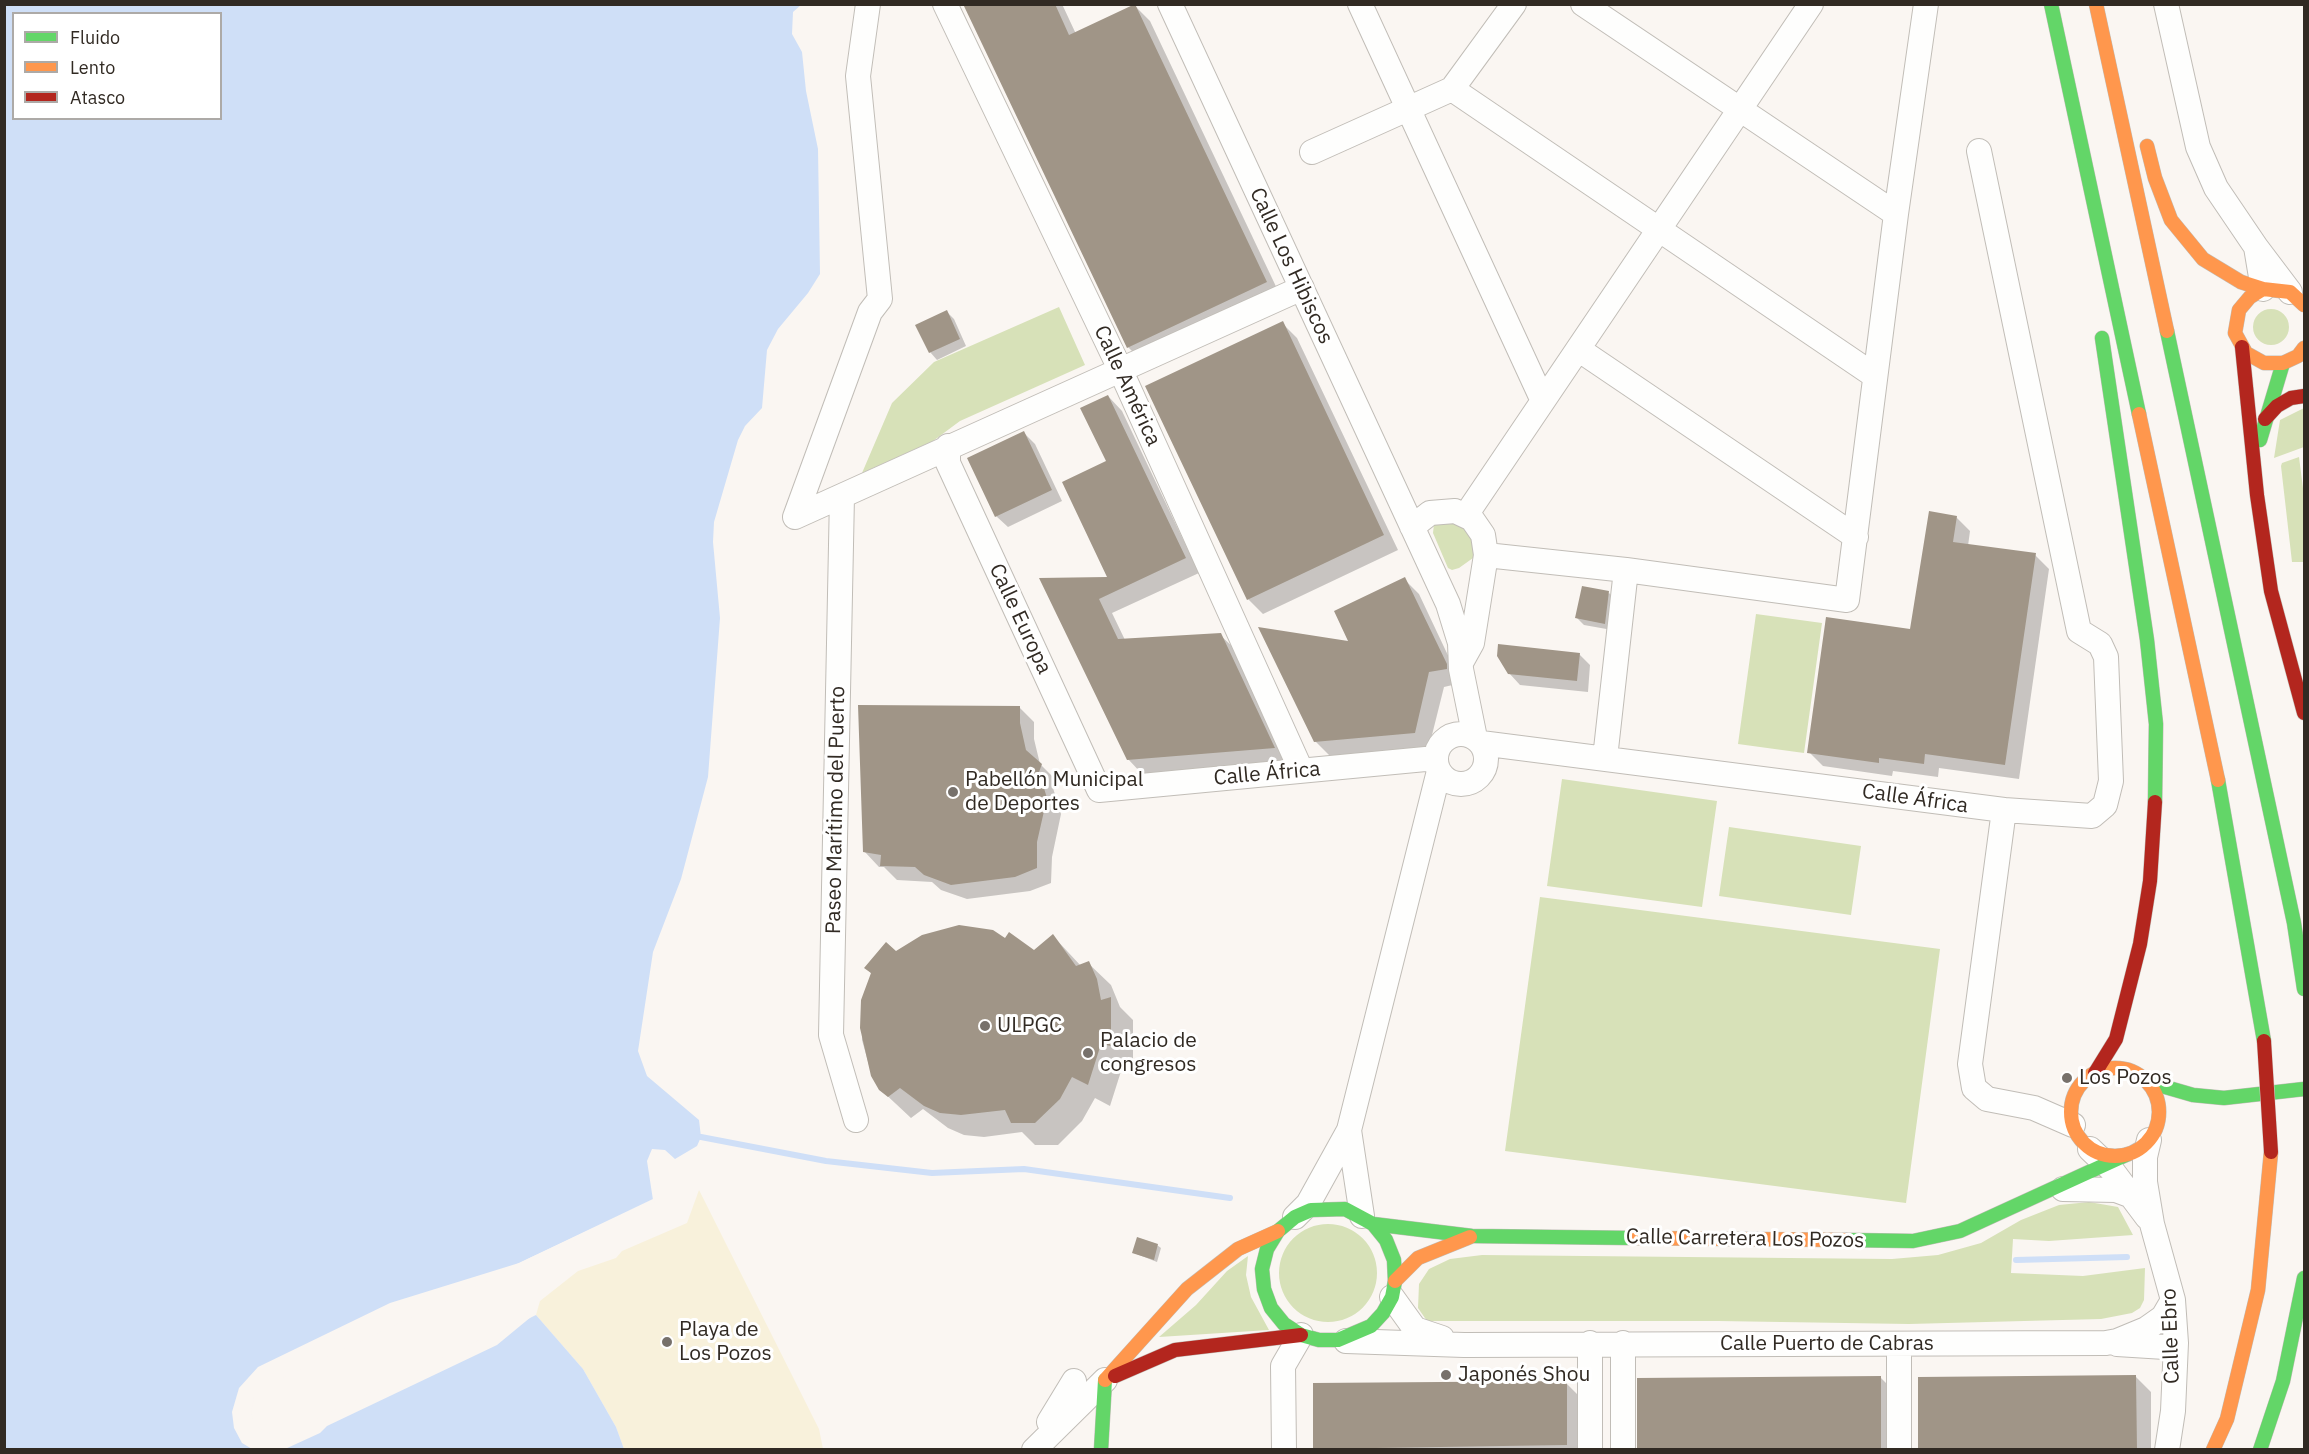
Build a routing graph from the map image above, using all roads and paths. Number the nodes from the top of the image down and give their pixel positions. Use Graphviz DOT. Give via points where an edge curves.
graph roads {
  1 [pos="868,4"];
  2 [pos="945,4"];
  3 [pos="1170,4"];
  4 [pos="1360,4"];
  5 [pos="1514,4"];
  6 [pos="1583,4"];
  7 [pos="1811,4"];
  8 [pos="1926,4"];
  9 [pos="2051,4"];
  10 [pos="2096,4"];
  11 [pos="2105,4"];
  12 [pos="2166,4"];
  13 [pos="2119,39"];
  14 [pos="1452,88"];
  15 [pos="1407,108"];
  16 [pos="1740,110"];
  17 [pos="2144,133"];
  18 [pos="1979,151"];
  19 [pos="1312,152"];
  20 [pos="2088,175"];
  21 [pos="1896,214"];
  22 [pos="1659,229"];
  23 [pos="2256,247"];
  24 [pos="2093,270"];
  25 [pos="1302,288"];
  26 [pos="2263,289"];
  27 [pos="2297,298"];
  28 [pos="2101,329"];
  29 [pos="2242,347"];
  30 [pos="2304,348"];
  31 [pos="1578,349"];
  32 [pos="2283,363"];
  33 [pos="1120,369"];
  34 [pos="1875,376"];
  35 [pos="2304,385"];
  36 [pos="2304,396"];
  37 [pos="1543,401"];
  38 [pos="2265,419"];
  39 [pos="948,446"];
  40 [pos="2255,459"];
  41 [pos="1392,483"];
  42 [pos="842,496"];
  43 [pos="1442,510"];
  44 [pos="1466,515"];
  45 [pos="1412,527"];
  46 [pos="1856,537"];
  47 [pos="1486,555"];
  48 [pos="1626,570"];
  49 [pos="1461,666"];
  50 [pos="2304,713"];
  51 [pos="1480,748"];
  52 [pos="1440,756"];
  53 [pos="1605,758"];
  54 [pos="1301,770"];
  55 [pos="1464,784"];
  56 [pos="1099,790"];
  57 [pos="2004,810"];
  58 [pos="1420,846"];
  59 [pos="2304,988"];
  60 [pos="2095,1072"];
  61 [pos="2148,1082"];
  62 [pos="2304,1089"];
  63 [pos="2224,1098"];
  64 [pos="2190,1110"];
  65 [pos="2169,1119"];
  66 [pos="856,1120"];
  67 [pos="1349,1130"];
  68 [pos="2153,1134"];
  69 [pos="2069,1136"];
  70 [pos="2107,1155"];
  71 [pos="2046,1185"];
  72 [pos="2132,1196"];
  73 [pos="1367,1220"];
  74 [pos="1286,1224"];
  75 [pos="2152,1224"];
  76 [pos="1472,1236"];
  77 [pos="2304,1278"];
  78 [pos="1393,1289"];
  79 [pos="2173,1300"];
  80 [pos="1301,1335"];
  81 [pos="1338,1340"];
  82 [pos="1623,1343"];
  83 [pos="2106,1343"];
  84 [pos="1590,1344"];
  85 [pos="1899,1344"];
  86 [pos="1464,1345"];
  87 [pos="2175,1351"];
  88 [pos="1105,1380"];
  89 [pos="1074,1381"];
  90 [pos="1033,1449"];
  91 [pos="1101,1449"];
  92 [pos="1284,1449"];
  93 [pos="1590,1449"];
  94 [pos="1623,1449"];
  95 [pos="1899,1449"];
  96 [pos="2167,1449"];
  97 [pos="2213,1449"];
  98 [pos="2260,1449"];
  1 -- 42 [label="street" via="858,76 880,299 870,312 795,516"];
  2 -- 33 [label="street, Calle América"];
  3 -- 25 [label="street, Calle Los Hibiscos"];
  4 -- 15 [label="street"];
  5 -- 14 [label="street"];
  6 -- 16 [label="street"];
  7 -- 16 [label="street"];
  8 -- 21 [label="street"];
  9 -- 20 [label="main road"];
  10 -- 59 [label="main road" via="2294,923"];
  11 -- 13 [label="main road"];
  12 -- 23 [label="street" via="2198,147 2216,188"];
  14 -- 15 [label="street"];
  14 -- 22 [label="street"];
  15 -- 19 [label="street"];
  15 -- 37 [label="street"];
  16 -- 21 [label="street"];
  16 -- 22 [label="street"];
  17 -- 26 [label="main road" via="2171,220 2203,259 2241,282"];
  18 -- 57 [label="street, Calle África" via="2079,631 2100,644 2106,657 2110,781 2105,806 2092,816"];
  20 -- 24 [label="main road"];
  20 -- 97 [label="main road, bridge" via="2228,828 2264,1041 2271,1152 2258,1290 2227,1419"];
  21 -- 34 [label="street"];
  22 -- 31 [label="street"];
  22 -- 34 [label="street"];
  23 -- 26 [label="street"];
  23 -- 27 [label="street"];
  25 -- 33 [label="street"];
  25 -- 41 [label="street, Calle Los Hibiscos"];
  26 -- 27 [label="main road"];
  26 -- 29 [label="main road" via="2239,310 2235,333"];
  28 -- 60 [label="main road" via="2156,724 2155,815 2140,944 2116,1039"];
  29 -- 32 [label="main road" via="2264,363"];
  29 -- 40 [label="main road"];
  30 -- 32 [label="main road" via="2298,356"];
  31 -- 37 [label="street"];
  31 -- 46 [label="street"];
  32 -- 35 [label="street"];
  32 -- 38 [label="main road"];
  33 -- 39 [label="street"];
  33 -- 54 [label="street, Calle América"];
  34 -- 46 [label="street"];
  36 -- 38 [label="main road" via="2277,406"];
  37 -- 44 [label="street"];
  38 -- 40 [label="main road"];
  39 -- 42 [label="street"];
  39 -- 56 [label="street, Calle Europa" via="948,462"];
  40 -- 50 [label="main road" via="2271,591"];
  41 -- 43 [label="street" via="1407,495"];
  41 -- 45 [label="street, Calle Los Hibiscos"];
  42 -- 66 [label="street, Paseo Marítimo del Puerto" via="831,1035"];
  43 -- 44 [label="street"];
  43 -- 45 [label="street" via="1430,513"];
  44 -- 47 [label="street" via="1483,535"];
  45 -- 49 [label="street, Calle Los Hibiscos" via="1448,604 1460,644"];
  46 -- 48 [label="street" via="1847,600"];
  47 -- 48 [label="street"];
  47 -- 49 [label="street" via="1472,643"];
  48 -- 53 [label="street"];
  49 -- 51 [label="street"];
  49 -- 52 [label="street"];
  51 -- 52 [label="street" via="1460,734"];
  51 -- 53 [label="street, Calle África" via="1498,757 1535,749"];
  51 -- 55 [label="street" via="1479,778"];
  52 -- 54 [label="street, Calle África"];
  52 -- 55 [label="street" via="1449,782"];
  52 -- 58 [label="street"];
  53 -- 57 [label="street, Calle África"];
  54 -- 56 [label="street, Calle África"];
  55 -- 58 [label="street"];
  57 -- 69 [label="street" via="1970,1064 1974,1088 1987,1099 2034,1108"];
  58 -- 67 [label="street"];
  60 -- 61 [label="main road" via="2120,1068"];
  60 -- 69 [label="main road" via="2075,1093"];
  61 -- 63 [label="main road" via="2193,1095"];
  61 -- 68 [label="main road" via="2159,1103"];
  62 -- 63 [label="main road"];
  63 -- 64 [label="main road"];
  65 -- 68 [label="main road"];
  67 -- 73 [label="street"];
  67 -- 74 [label="street" via="1308,1204"];
  68 -- 70 [label="main road" via="2139,1149"];
  68 -- 75 [label="street, Calle Ebro" via="2145,1157"];
  69 -- 70 [label="main road" via="2077,1135"];
  70 -- 71 [label="main road, Calle Carretera Los Pozos"];
  70 -- 72 [label="street, Calle Ebro"];
  71 -- 72 [label="street" via="2116,1190"];
  71 -- 76 [label="main road, Calle Carretera Los Pozos" via="1960,1231 1913,1241"];
  72 -- 75 [label="street, Calle Ebro"];
  73 -- 74 [label="main road" via="1346,1209 1328,1208 1311,1210"];
  73 -- 76 [label="main road, Calle Carretera Los Pozos"];
  73 -- 78 [label="main road" via="1386,1240 1394,1260"];
  74 -- 80 [label="main road" via="1267,1249 1262,1269 1264,1289 1271,1308 1284,1324"];
  74 -- 88 [label="main road" via="1238,1249 1187,1290"];
  75 -- 79 [label="street, Calle Ebro"];
  76 -- 78 [label="main road" via="1418,1258"];
  77 -- 98 [label="main road" via="2283,1381"];
  78 -- 81 [label="main road" via="1383,1313 1371,1326"];
  78 -- 86 [label="street, Calle Puerto de Cabras" via="1415,1329"];
  79 -- 83 [label="street, Calle Puerto de Cabras" via="2163,1317 2146,1329"];
  79 -- 87 [label="street, Calle Ebro"];
  80 -- 81 [label="main road"];
  80 -- 88 [label="main road" via="1175,1350"];
  80 -- 92 [label="street" via="1283,1366"];
  81 -- 86 [label="street, Calle Puerto de Cabras"];
  82 -- 84 [label="street, Calle Puerto de Cabras"];
  82 -- 85 [label="street, Calle Puerto de Cabras"];
  82 -- 94 [label="street"];
  83 -- 85 [label="street, Calle Puerto de Cabras"];
  83 -- 87 [label="street"];
  84 -- 86 [label="street, Calle Puerto de Cabras"];
  84 -- 93 [label="street"];
  85 -- 95 [label="street"];
  87 -- 96 [label="street, Calle Ebro"];
  88 -- 90 [label="street"];
  88 -- 91 [label="main road"];
  89 -- 90 [label="street"];
}
